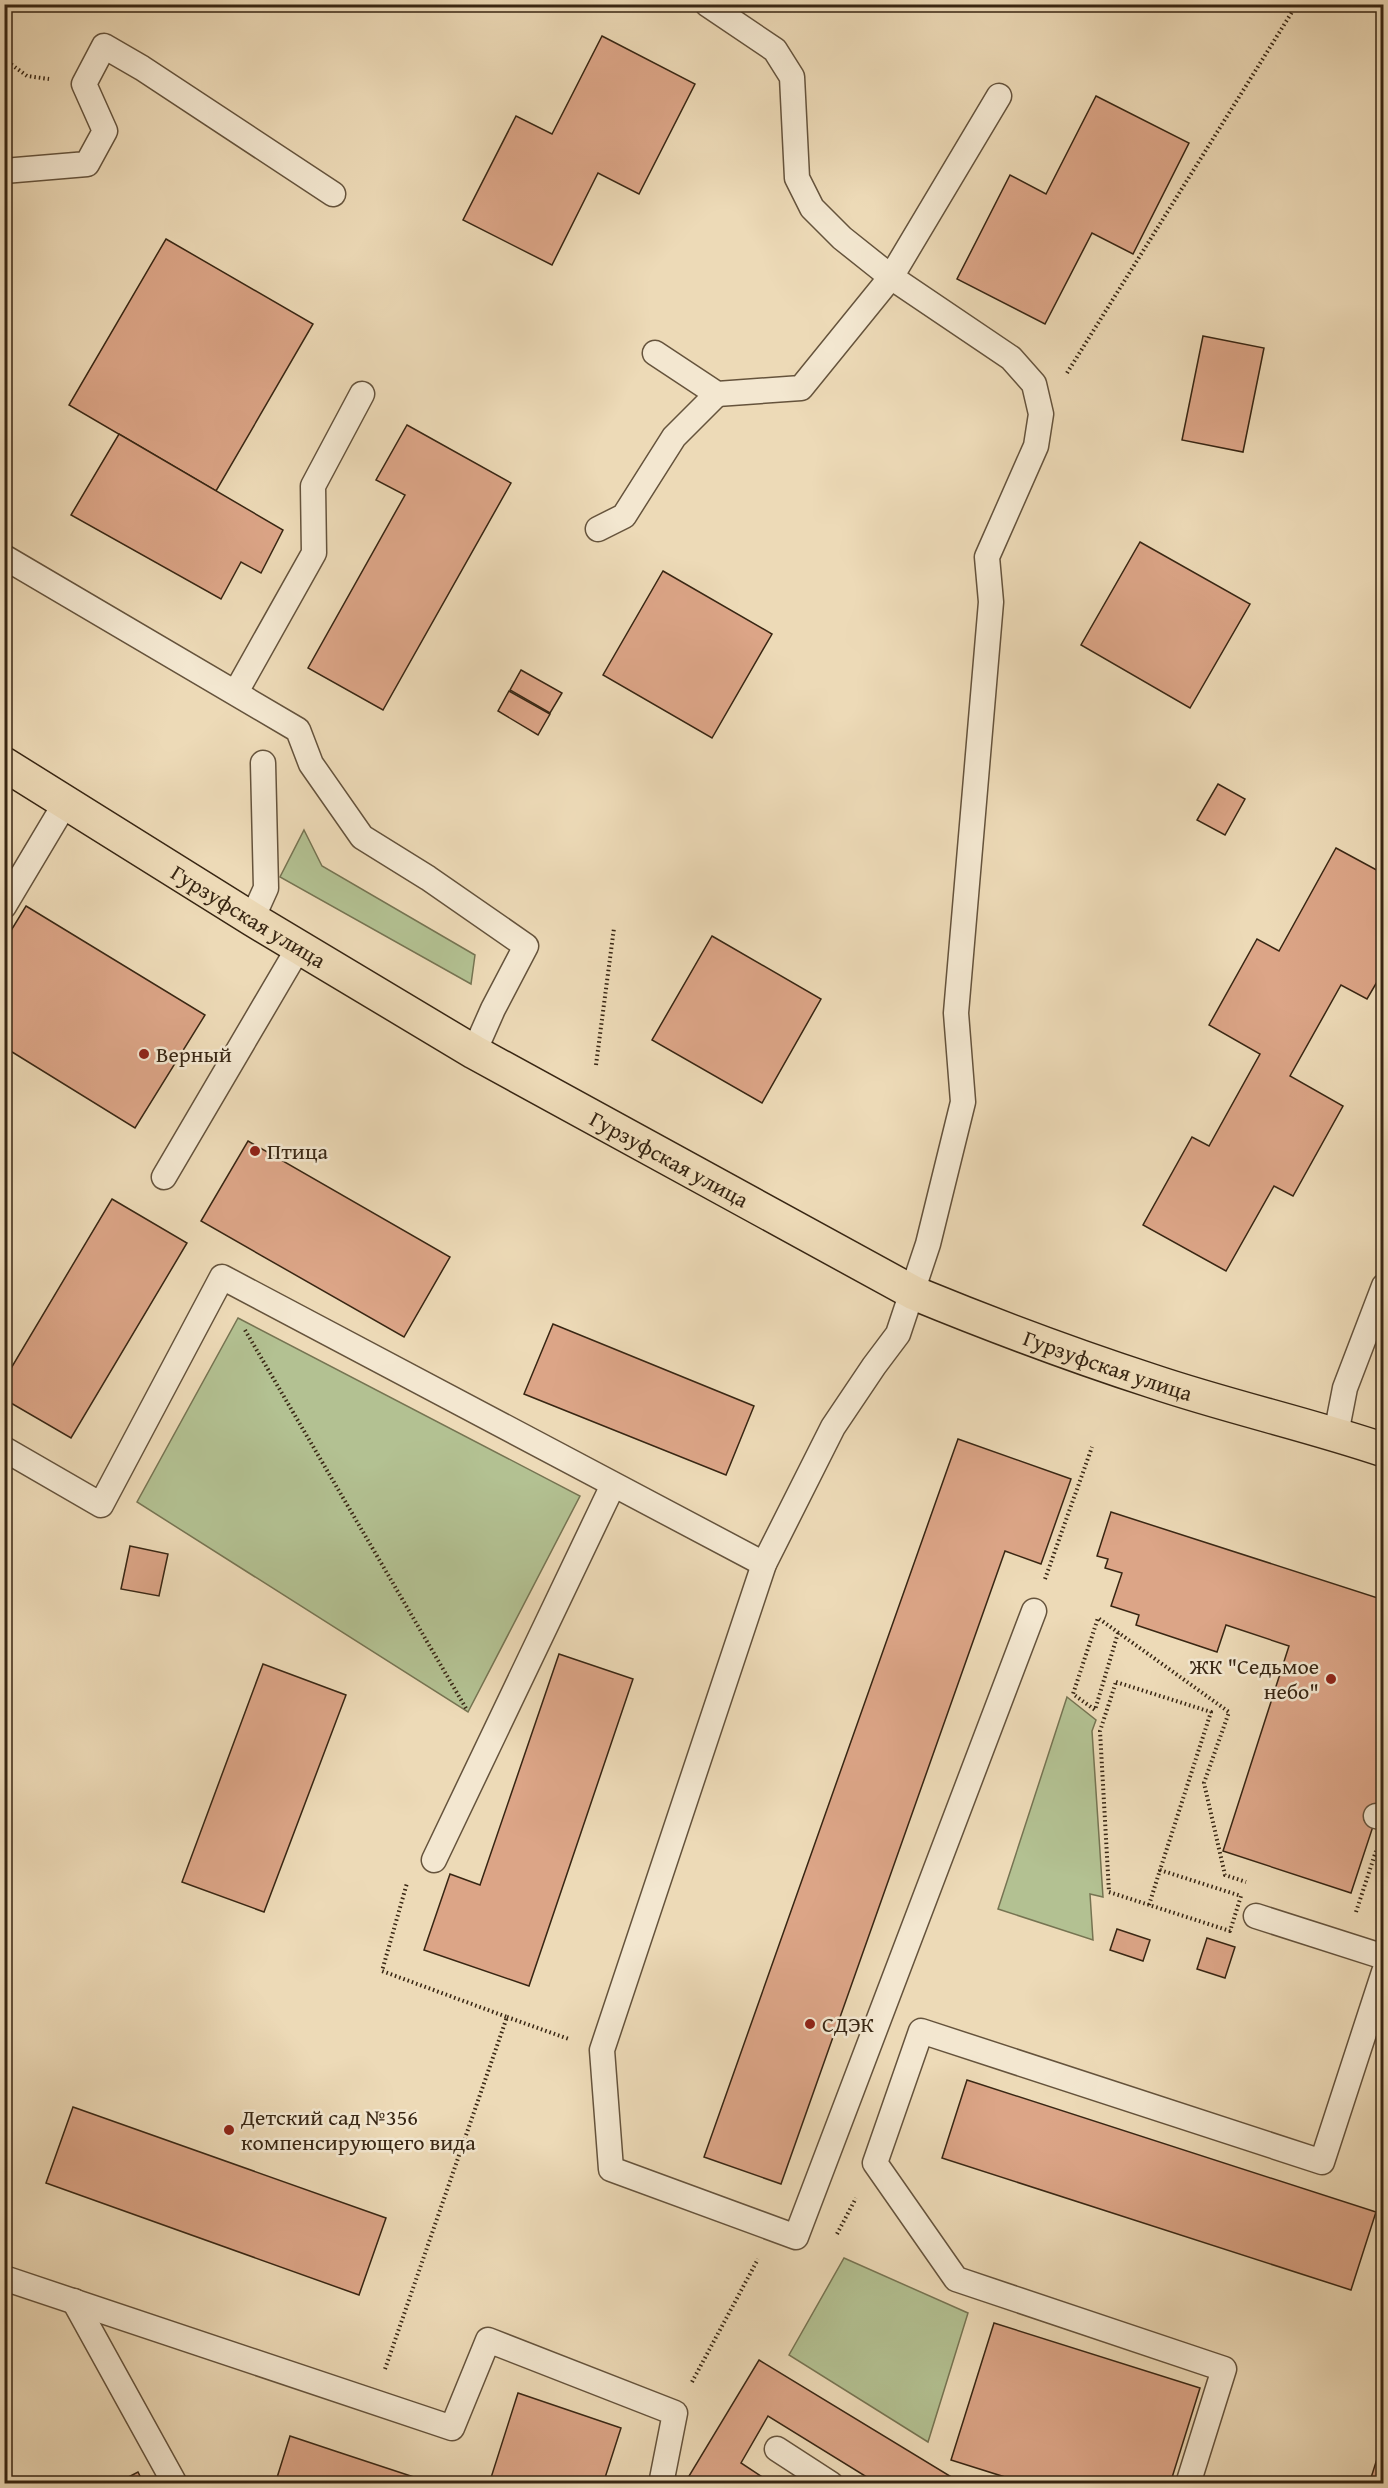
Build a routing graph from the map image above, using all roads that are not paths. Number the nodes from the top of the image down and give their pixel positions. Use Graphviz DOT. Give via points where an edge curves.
graph roads {
  1 [pos="707,4"];
  2 [pos="999,96"];
  3 [pos="4,171"];
  4 [pos="333,194"];
  5 [pos="891,277"];
  6 [pos="655,353"];
  7 [pos="362,394"];
  8 [pos="717,394"];
  9 [pos="598,529"];
  10 [pos="4,557"];
  11 [pos="236,692"];
  12 [pos="263,763"];
  13 [pos="4,764"];
  14 [pos="66,802"];
  15 [pos="4,906"];
  16 [pos="252,919"];
  17 [pos="299,947"];
  18 [pos="474,1052"];
  19 [pos="164,1177"];
  20 [pos="1383,1286"];
  21 [pos="914,1293"];
  22 [pos="1336,1434"];
  23 [pos="4,1449"];
  24 [pos="1383,1449"];
  25 [pos="613,1485"];
  26 [pos="764,1564"];
  27 [pos="1034,1611"];
  28 [pos="434,1860"];
  29 [pos="1256,1916"];
  30 [pos="1383,1957"];
  31 [pos="1381,1986"];
  32 [pos="4,2278"];
  33 [pos="74,2301"];
  34 [pos="777,2449"];
  35 [pos="175,2484"];
  36 [pos="661,2484"];
  37 [pos="831,2484"];
  38 [pos="1188,2484"];
  1 -- 5 [label="lane" via="775,50 792,77 798,178 812,208"];
  2 -- 5 [label="lane"];
  3 -- 4 [label="lane" via="87,164 105,131 84,84 104,46"];
  5 -- 8 [label="lane" via="801,388"];
  5 -- 21 [label="lane" via="1011,357 1034,384 1041,414 1036,446 987,557 991,602 956,1013 963,1102"];
  6 -- 8 [label="lane"];
  7 -- 11 [label="lane" via="312,486 314,553"];
  8 -- 9 [label="lane" via="674,437 624,516"];
  10 -- 11 [label="lane"];
  11 -- 18 [label="lane" via="298,729 311,764 362,837 526,946"];
  12 -- 16 [label="lane" via="266,888"];
  13 -- 14 [label="main road, Гурзуфская улица"];
  14 -- 15 [label="lane"];
  14 -- 16 [label="main road, Гурзуфская улица"];
  16 -- 17 [label="main road, Гурзуфская улица"];
  17 -- 18 [label="main road, Гурзуфская улица"];
  17 -- 19 [label="lane"];
  18 -- 21 [label="main road, Гурзуфская улица"];
  20 -- 22 [label="lane" via="1345,1388"];
  21 -- 22 [label="main road, Гурзуфская улица" via="1154,1382"];
  21 -- 26 [label="lane" via="898,1334 833,1427"];
  22 -- 24 [label="main road, Гурзуфская улица"];
  23 -- 25 [label="lane" via="100,1505 222,1277"];
  25 -- 26 [label="lane"];
  25 -- 28 [label="lane"];
  26 -- 27 [label="lane" via="602,2050 611,2169 796,2237"];
  29 -- 30 [label="lane"];
  31 -- 38 [label="lane" via="1322,2162 921,2031 875,2163 956,2280 1224,2369"];
  32 -- 33 [label="lane"];
  33 -- 35 [label="lane"];
  33 -- 36 [label="lane" via="452,2428 488,2340 675,2413"];
  34 -- 37 [label="lane"];
}
